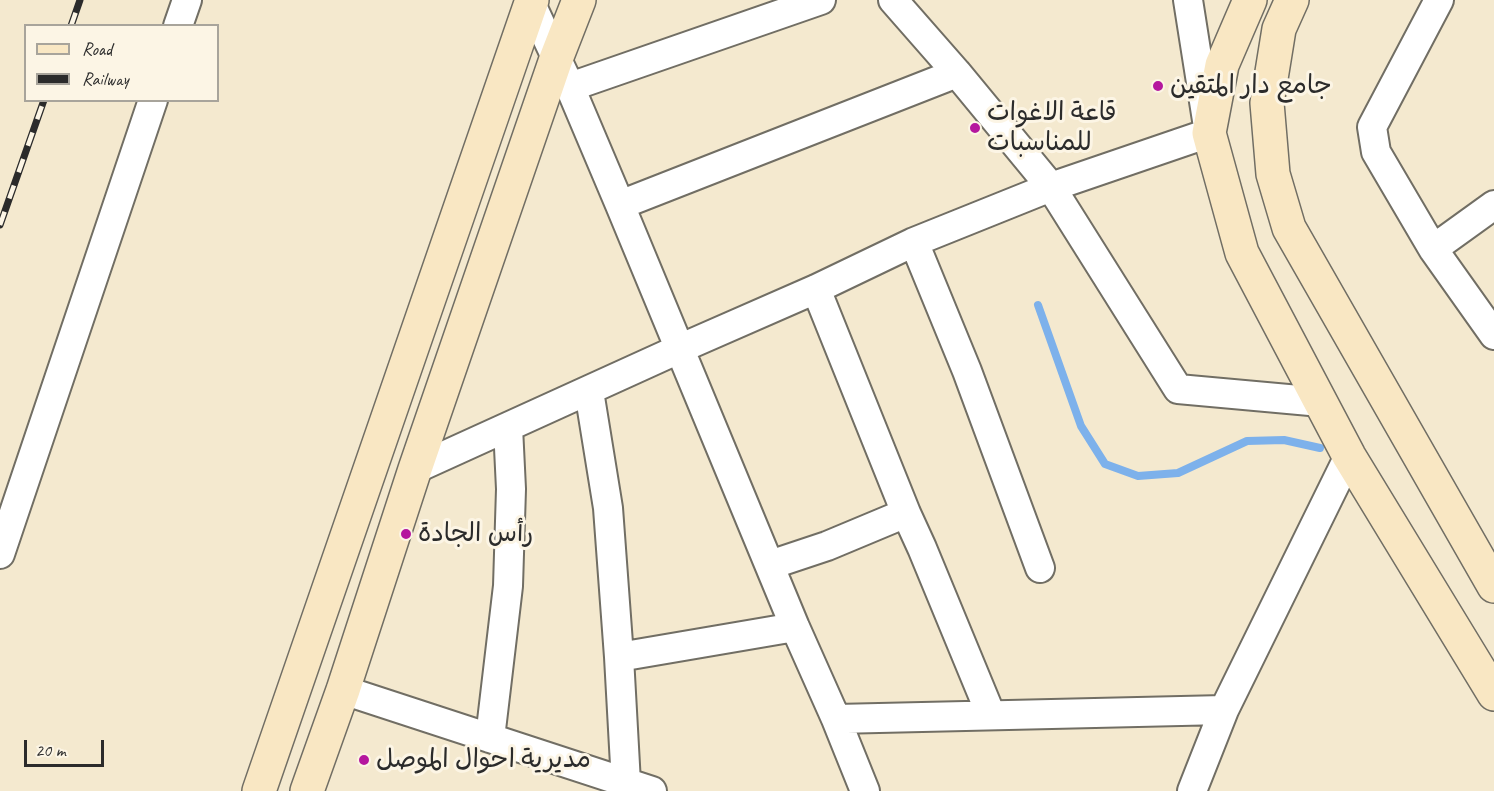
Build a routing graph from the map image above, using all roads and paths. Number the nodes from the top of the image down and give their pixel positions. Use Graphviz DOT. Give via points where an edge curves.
graph roads {
  1 [pos="187,0"];
  2 [pos="579,0"];
  3 [pos="821,0"];
  4 [pos="893,0"];
  5 [pos="1188,0"];
  6 [pos="1250,0"];
  7 [pos="1292,0"];
  8 [pos="1439,0"];
  9 [pos="531,2"];
  10 [pos="179,24"];
  11 [pos="563,73"];
  12 [pos="957,73"];
  13 [pos="152,102"];
  14 [pos="1209,133"];
  15 [pos="1051,187"];
  16 [pos="620,205"];
  17 [pos="1494,205"];
  18 [pos="914,242"];
  19 [pos="1433,249"];
  20 [pos="816,289"];
  21 [pos="1494,335"];
  22 [pos="679,349"];
  23 [pos="589,391"];
  24 [pos="1321,402"];
  25 [pos="508,426"];
  26 [pos="1349,456"];
  27 [pos="415,469"];
  28 [pos="906,513"];
  29 [pos="0,554"];
  30 [pos="770,565"];
  31 [pos="1040,568"];
  32 [pos="1494,586"];
  33 [pos="795,627"];
  34 [pos="619,657"];
  35 [pos="343,690"];
  36 [pos="1494,694"];
  37 [pos="1224,710"];
  38 [pos="991,715"];
  39 [pos="836,719"];
  40 [pos="490,738"];
  41 [pos="639,788"];
  42 [pos="259,791"];
  43 [pos="306,791"];
  44 [pos="865,791"];
  45 [pos="1192,791"];
  1 -- 10 [label="street"];
  2 -- 11 [label="main road"];
  3 -- 11 [label="street"];
  4 -- 12 [label="street"];
  5 -- 14 [label="street"];
  6 -- 14 [label="main road" via="1222,65"];
  7 -- 32 [label="main road" via="1279,29 1267,103 1273,174 1289,228"];
  8 -- 19 [label="street" via="1372,127 1376,152"];
  9 -- 11 [label="street"];
  9 -- 42 [label="main road"];
  11 -- 16 [label="street"];
  11 -- 27 [label="main road"];
  12 -- 15 [label="street"];
  12 -- 16 [label="street"];
  13 -- 29 [label="street"];
  14 -- 15 [label="street"];
  14 -- 24 [label="main road" via="1242,253"];
  15 -- 18 [label="street"];
  15 -- 24 [label="street" via="1178,389"];
  16 -- 22 [label="street"];
  17 -- 19 [label="street"];
  18 -- 20 [label="street"];
  18 -- 31 [label="street" via="968,371"];
  19 -- 21 [label="street"];
  20 -- 22 [label="street"];
  20 -- 28 [label="street"];
  22 -- 23 [label="street"];
  22 -- 30 [label="street"];
  23 -- 25 [label="street"];
  23 -- 34 [label="street" via="608,508"];
  24 -- 26 [label="main road"];
  25 -- 27 [label="street"];
  25 -- 40 [label="street" via="508,586"];
  26 -- 36 [label="main road"];
  26 -- 37 [label="street"];
  27 -- 35 [label="main road"];
  28 -- 30 [label="street"];
  28 -- 38 [label="street"];
  30 -- 33 [label="street"];
  33 -- 34 [label="street"];
  33 -- 39 [label="street"];
  34 -- 41 [label="street"];
  35 -- 40 [label="street"];
  35 -- 43 [label="main road"];
  37 -- 38 [label="street"];
  37 -- 45 [label="street"];
  38 -- 39 [label="street"];
  39 -- 44 [label="street"];
  40 -- 41 [label="street"];
}
